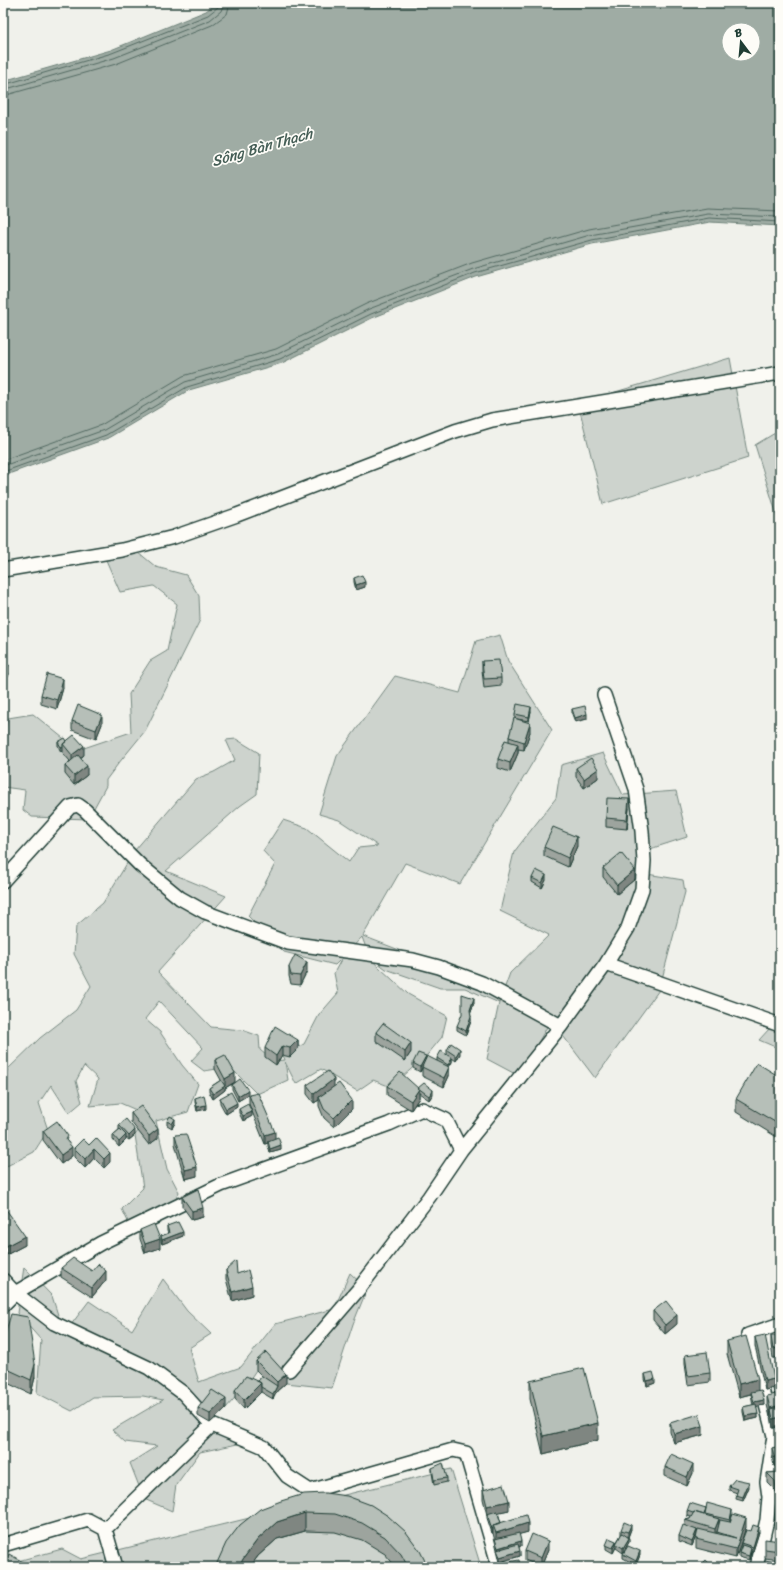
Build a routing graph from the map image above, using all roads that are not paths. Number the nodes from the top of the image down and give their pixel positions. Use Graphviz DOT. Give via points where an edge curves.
graph roads {
  1 [pos="780,373"];
  2 [pos="3,570"];
  3 [pos="604,695"];
  4 [pos="3,880"];
  5 [pos="606,964"];
  6 [pos="780,1025"];
  7 [pos="561,1026"];
  8 [pos="461,1150"];
  9 [pos="3,1280"];
  10 [pos="15,1293"];
  11 [pos="3,1306"];
  12 [pos="780,1324"];
  13 [pos="289,1370"];
  14 [pos="212,1425"];
  15 [pos="105,1529"];
  16 [pos="3,1545"];
  17 [pos="743,1556"];
  18 [pos="757,1563"];
  19 [pos="116,1567"];
  20 [pos="499,1567"];
  1 -- 2 [label="street" via="492,420 174,537 122,550"];
  3 -- 5 [label="street" via="636,789 644,861 642,889 628,928"];
  4 -- 7 [label="street" via="70,807 78,805 140,865 180,898 206,912 288,944 413,960 439,967 482,983"];
  5 -- 6 [label="street"];
  5 -- 7 [label="street"];
  7 -- 8 [label="street"];
  8 -- 10 [label="street" via="446,1120 422,1109 389,1124 221,1185 101,1243"];
  8 -- 13 [label="street" via="358,1290"];
  9 -- 10 [label="street"];
  10 -- 11 [label="street"];
  10 -- 14 [label="street" via="54,1323 149,1368 183,1393"];
  12 -- 18 [label="street" via="748,1335 774,1436 767,1482 767,1520"];
  14 -- 15 [label="street"];
  14 -- 20 [label="street" via="264,1447 287,1476 310,1491 453,1450 466,1453"];
  15 -- 16 [label="street" via="88,1520"];
  15 -- 19 [label="street"];
  17 -- 18 [label="street"];
}
